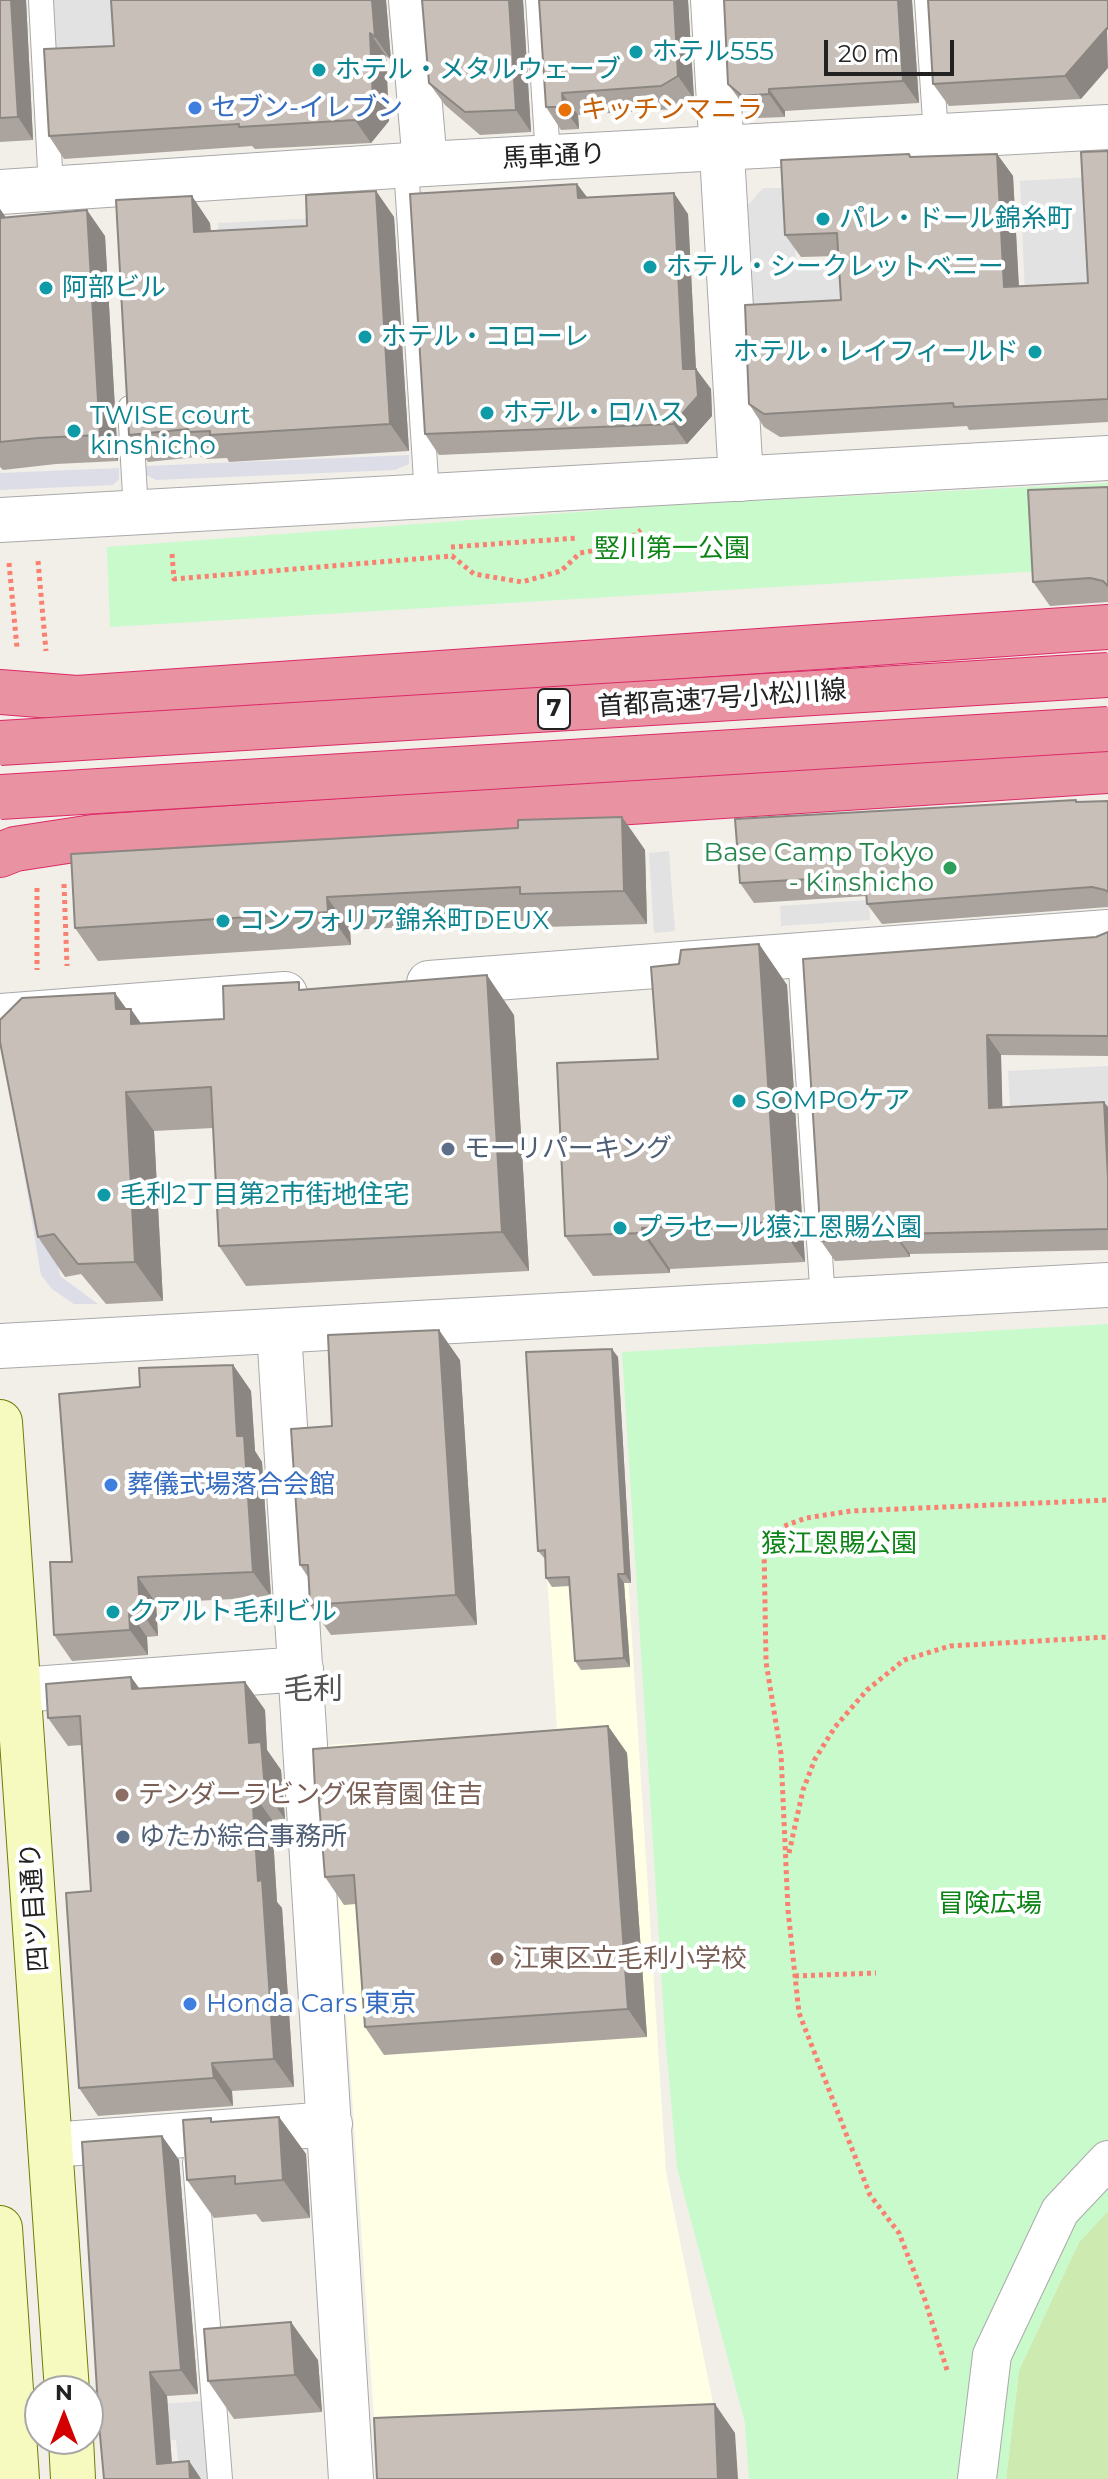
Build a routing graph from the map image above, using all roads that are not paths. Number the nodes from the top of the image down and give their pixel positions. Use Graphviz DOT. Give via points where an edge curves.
graph roads {
  1 [pos="41,0"];
  2 [pos="411,0"];
  3 [pos="538,0"];
  4 [pos="713,0"];
  5 [pos="927,0"];
  6 [pos="1108,127"];
  7 [pos="936,136"];
  8 [pos="721,148"];
  9 [pos="548,157"];
  10 [pos="416,165"];
  11 [pos="51,188"];
  12 [pos="0,192"];
  13 [pos="129,383"];
  14 [pos="1108,458"];
  15 [pos="741,479"];
  16 [pos="427,496"];
  17 [pos="136,512"];
  18 [pos="5,541"];
  19 [pos="1108,627"];
  20 [pos="1108,675"];
  21 [pos="9,676"];
  22 [pos="77,698"];
  23 [pos="0,704"];
  24 [pos="1108,729"];
  25 [pos="0,743"];
  26 [pos="1108,771"];
  27 [pos="0,785"];
  28 [pos="0,797"];
  29 [pos="585,806"];
  30 [pos="0,855"];
  31 [pos="1108,932"];
  32 [pos="800,955"];
  33 [pos="392,986"];
  34 [pos="329,991"];
  35 [pos="0,1016"];
  36 [pos="1108,1285"];
  37 [pos="823,1301"];
  38 [pos="279,1331"];
  39 [pos="0,1346"];
  40 [pos="0,1422"];
  41 [pos="301,1669"];
  42 [pos="20,1690"];
  43 [pos="330,2124"];
  44 [pos="192,2134"];
  45 [pos="51,2145"];
  46 [pos="1108,2160"];
  47 [pos="0,2228"];
  48 [pos="66,2375"];
  49 [pos="6,2412"];
  50 [pos="72,2455"];
  51 [pos="17,2479"];
  52 [pos="73,2479"];
  53 [pos="220,2479"];
  54 [pos="351,2479"];
  55 [pos="977,2479"];
  1 -- 11 [label="lane"];
  2 -- 10 [label="street"];
  3 -- 9 [label="lane"];
  4 -- 8 [label="street"];
  5 -- 7 [label="lane"];
  6 -- 7 [label="street, 馬車通り"];
  7 -- 8 [label="street, 馬車通り"];
  8 -- 9 [label="street, 馬車通り"];
  8 -- 15 [label="street"];
  9 -- 10 [label="street, 馬車通り"];
  10 -- 11 [label="street, 馬車通り" via="118,193"];
  10 -- 16 [label="lane"];
  11 -- 12 [label="street, 馬車通り"];
  13 -- 17 [label="lane"];
  14 -- 15 [label="street"];
  15 -- 16 [label="street"];
  16 -- 17 [label="street"];
  17 -- 18 [label="street"];
  19 -- 22 [label="highway"];
  20 -- 25 [label="highway, 首都高速7号小松川線 / 7, bridge"];
  21 -- 22 [label="highway"];
  22 -- 23 [label="highway"];
  24 -- 28 [label="highway, 首都高速7号小松川線 / 7, bridge"];
  26 -- 29 [label="highway"];
  27 -- 29 [label="highway" via="232,770"];
  29 -- 30 [label="highway" via="93,837"];
  31 -- 32 [label="street"];
  32 -- 33 [label="street"];
  32 -- 37 [label="lane"];
  34 -- 35 [label="street"];
  36 -- 37 [label="street"];
  37 -- 38 [label="street"];
  38 -- 39 [label="street"];
  38 -- 41 [label="street"];
  40 -- 42 [label="main road, 四ツ目通り"];
  41 -- 42 [label="street"];
  41 -- 43 [label="street"];
  42 -- 45 [label="main road, 四ツ目通り"];
  43 -- 44 [label="street"];
  43 -- 54 [label="street"];
  44 -- 45 [label="street"];
  44 -- 53 [label="lane"];
  45 -- 48 [label="main road, 四ツ目通り"];
  46 -- 55 [label="street" via="1060,2211 992,2355"];
  47 -- 49 [label="main road"];
  49 -- 51 [label="main road"];
  50 -- 52 [label="main road"];
}
